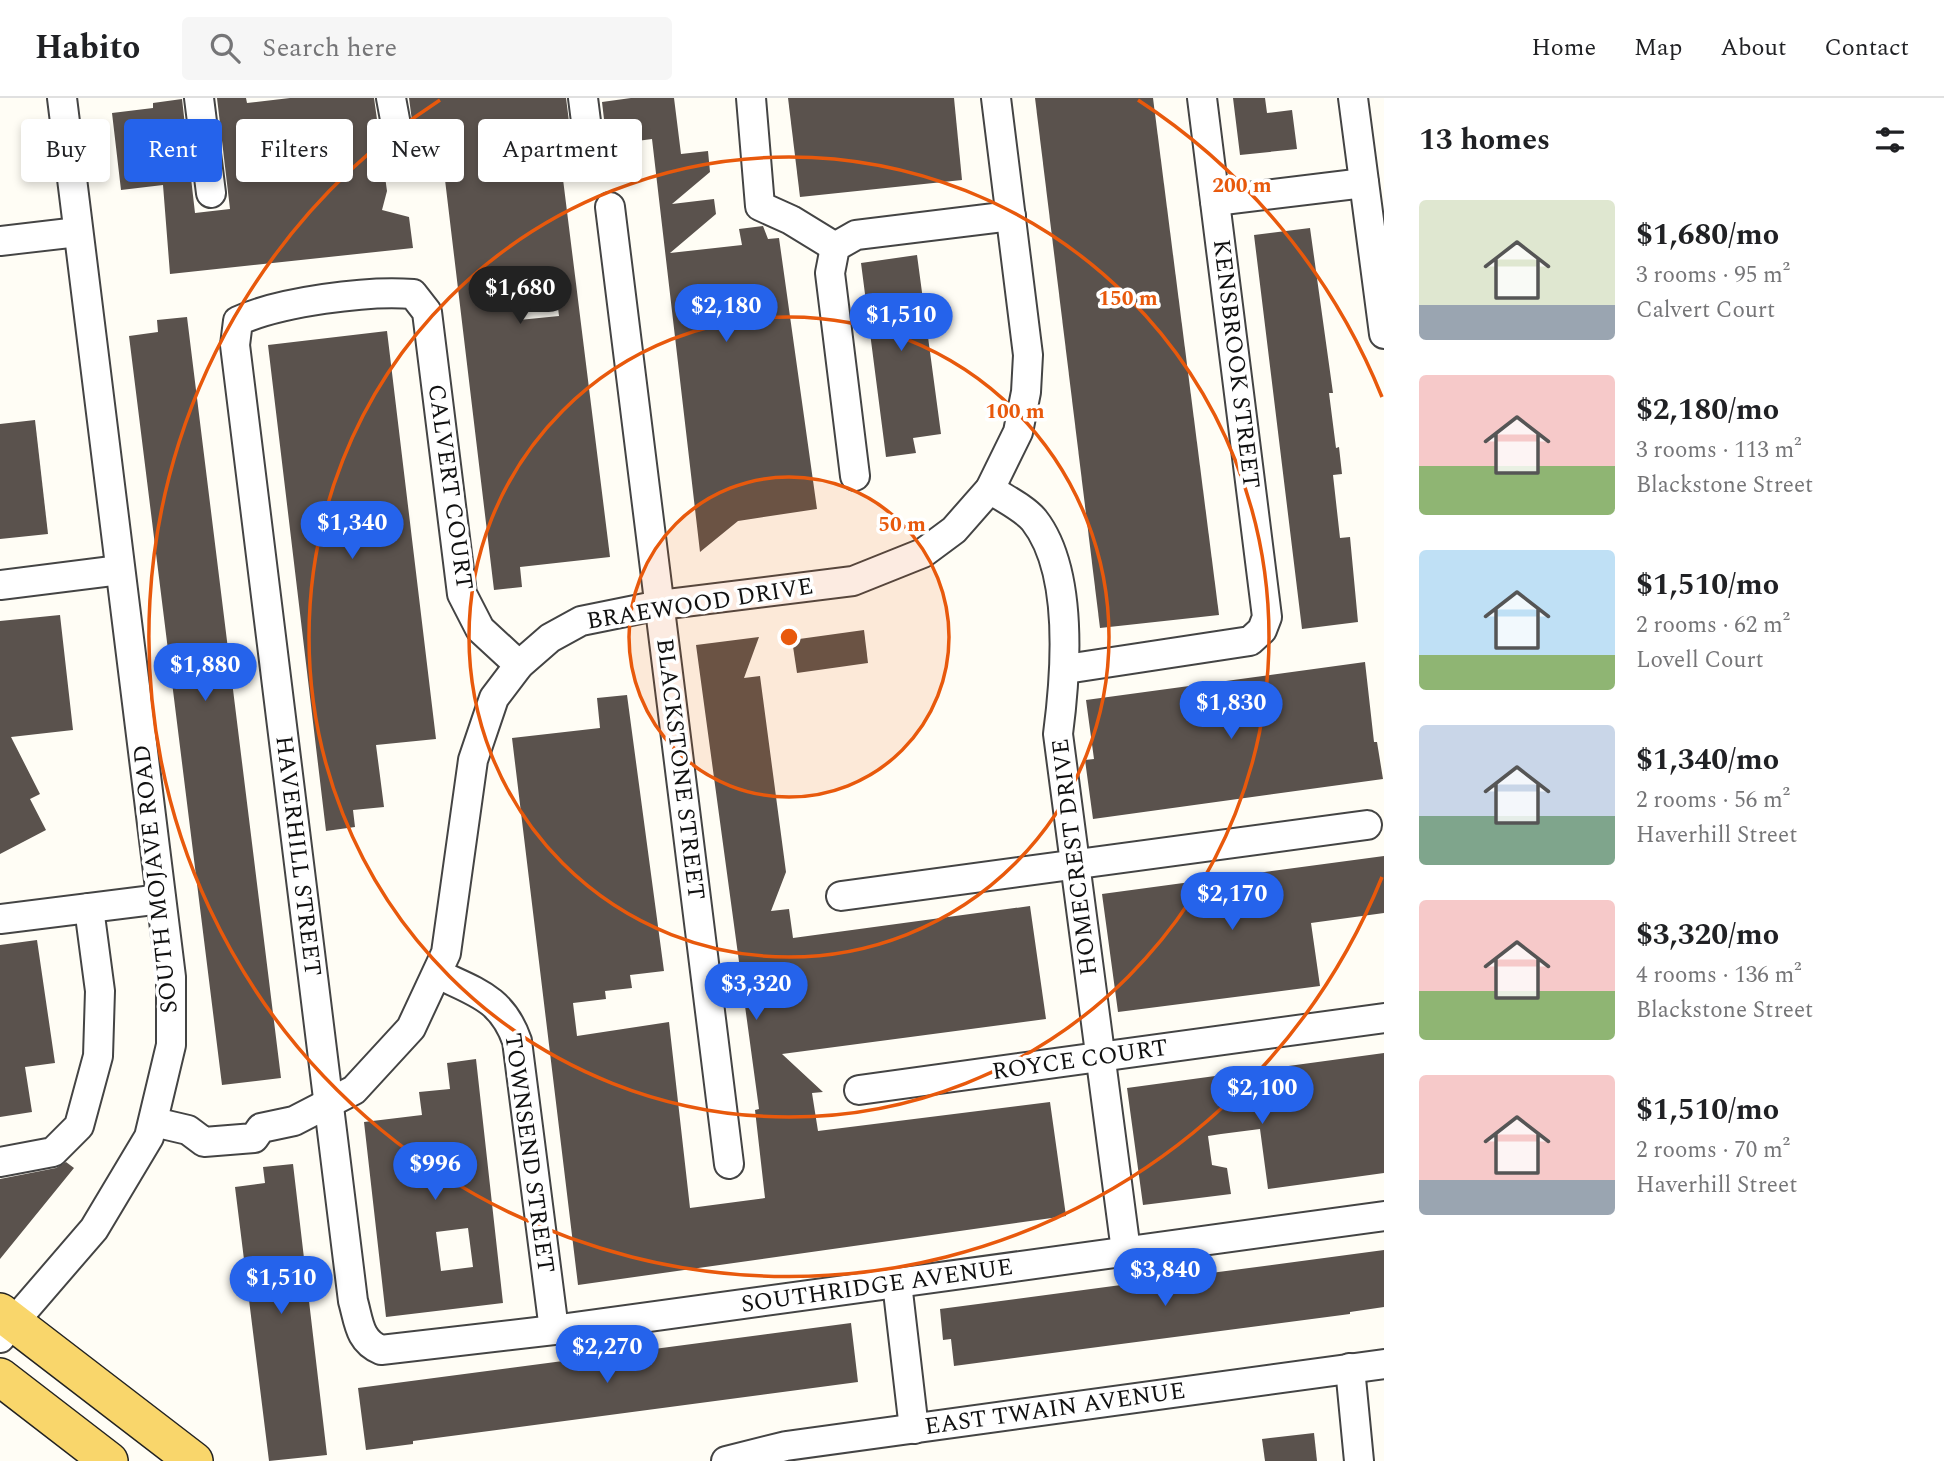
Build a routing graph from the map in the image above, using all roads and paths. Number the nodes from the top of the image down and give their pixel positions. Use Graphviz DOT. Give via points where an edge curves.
graph roads {
  1 [pos="62,98"];
  2 [pos="199,98"];
  3 [pos="391,98"];
  4 [pos="583,98"];
  5 [pos="751,98"];
  6 [pos="996,98"];
  7 [pos="1202,98"];
  8 [pos="1353,98"];
  9 [pos="395,119"];
  10 [pos="586,119"];
  11 [pos="1364,183"];
  12 [pos="211,193"];
  13 [pos="1215,201"];
  14 [pos="610,207"];
  15 [pos="1011,216"];
  16 [pos="78,232"];
  17 [pos="0,241"];
  18 [pos="835,247"];
  19 [pos="413,294"];
  20 [pos="1384,334"];
  21 [pos="855,476"];
  22 [pos="990,488"];
  23 [pos="120,570"];
  24 [pos="0,585"];
  25 [pos="660,605"];
  26 [pos="519,665"];
  27 [pos="1066,669"];
  28 [pos="1367,825"];
  29 [pos="1073,864"];
  30 [pos="841,896"];
  31 [pos="161,899"];
  32 [pos="89,908"];
  33 [pos="0,919"];
  34 [pos="438,974"];
  35 [pos="1384,1018"];
  36 [pos="1099,1057"];
  37 [pos="859,1090"];
  38 [pos="329,1105"];
  39 [pos="154,1122"];
  40 [pos="0,1162"];
  41 [pos="729,1164"];
  42 [pos="1384,1216"];
  43 [pos="1126,1251"];
  44 [pos="897,1283"];
  45 [pos="4,1324"];
  46 [pos="554,1330"];
  47 [pos="370,1346"];
  48 [pos="1384,1364"];
  49 [pos="1350,1368"];
  50 [pos="0,1377"];
  51 [pos="914,1429"];
  52 [pos="836,1450"];
  53 [pos="109,1461"];
  54 [pos="194,1461"];
  55 [pos="726,1461"];
  56 [pos="1359,1461"];
  1 -- 16 [label="street, SOUTH MOJAVE ROAD"];
  2 -- 12 [label="street"];
  3 -- 9 [label="street"];
  4 -- 10 [label="street"];
  5 -- 18 [label="street" via="761,206"];
  6 -- 15 [label="street, BRAEWOOD DRIVE"];
  7 -- 13 [label="street, KENSBROOK STREET"];
  8 -- 11 [label="street"];
  11 -- 13 [label="street"];
  11 -- 20 [label="street"];
  13 -- 27 [label="street, KENSBROOK STREET" via="1267,617 1250,641"];
  14 -- 25 [label="street, BLACKSTONE STREET"];
  15 -- 18 [label="street" via="856,235"];
  15 -- 22 [label="street, BRAEWOOD DRIVE" via="1028,355 1026,392 1018,432"];
  16 -- 17 [label="street"];
  16 -- 23 [label="street, SOUTH MOJAVE ROAD"];
  18 -- 21 [label="street" via="830,273"];
  19 -- 26 [label="street, CALVERT COURT" via="427,312 462,594 480,629"];
  19 -- 38 [label="street, HAVERHILL STREET" via="390,292 261,310 238,321 235,345"];
  22 -- 25 [label="street, BRAEWOOD DRIVE" via="954,530 923,553 853,581"];
  22 -- 27 [label="street, HOMECREST DRIVE" via="1033,519 1057,562"];
  23 -- 24 [label="street"];
  23 -- 31 [label="street, SOUTH MOJAVE ROAD"];
  25 -- 26 [label="street, BRAEWOOD DRIVE" via="580,621 550,638"];
  25 -- 41 [label="street, BLACKSTONE STREET"];
  26 -- 34 [label="street, BRAEWOOD DRIVE" via="494,698 473,760 446,953"];
  27 -- 29 [label="street, HOMECREST DRIVE" via="1058,734"];
  28 -- 29 [label="street"];
  29 -- 30 [label="street"];
  29 -- 36 [label="street, HOMECREST DRIVE"];
  31 -- 32 [label="street"];
  31 -- 39 [label="street, SOUTH MOJAVE ROAD" via="171,977 171,1045"];
  32 -- 33 [label="street"];
  32 -- 40 [label="street" via="100,991 98,1056 79,1126 53,1152"];
  34 -- 38 [label="street, BRAEWOOD DRIVE" via="411,1028 354,1090"];
  34 -- 46 [label="street, TOWNSEND STREET" via="494,1001 511,1023 517,1041"];
  35 -- 36 [label="street, ROYCE COURT"];
  36 -- 37 [label="street, ROYCE COURT"];
  36 -- 43 [label="street, HOMECREST DRIVE"];
  38 -- 39 [label="street, BRAEWOOD DRIVE" via="294,1121 261,1128 254,1138 204,1142 188,1130"];
  38 -- 47 [label="street, HAVERHILL STREET" via="353,1301"];
  39 -- 45 [label="street, SOUTH MOJAVE ROAD" via="93,1229"];
  42 -- 43 [label="street, SOUTHRIDGE AVENUE"];
  43 -- 44 [label="street, SOUTHRIDGE AVENUE"];
  44 -- 46 [label="street, SOUTHRIDGE AVENUE"];
  44 -- 51 [label="street"];
  45 -- 54 [label="main road"];
  46 -- 47 [label="street, SOUTHRIDGE AVENUE" via="381,1350"];
  48 -- 49 [label="street, EAST TWAIN AVENUE"];
  49 -- 51 [label="street, EAST TWAIN AVENUE"];
  49 -- 56 [label="street"];
  50 -- 53 [label="main road"];
  51 -- 52 [label="street, EAST TWAIN AVENUE"];
  52 -- 55 [label="street, EAST TWAIN AVENUE" via="786,1446"];
}
